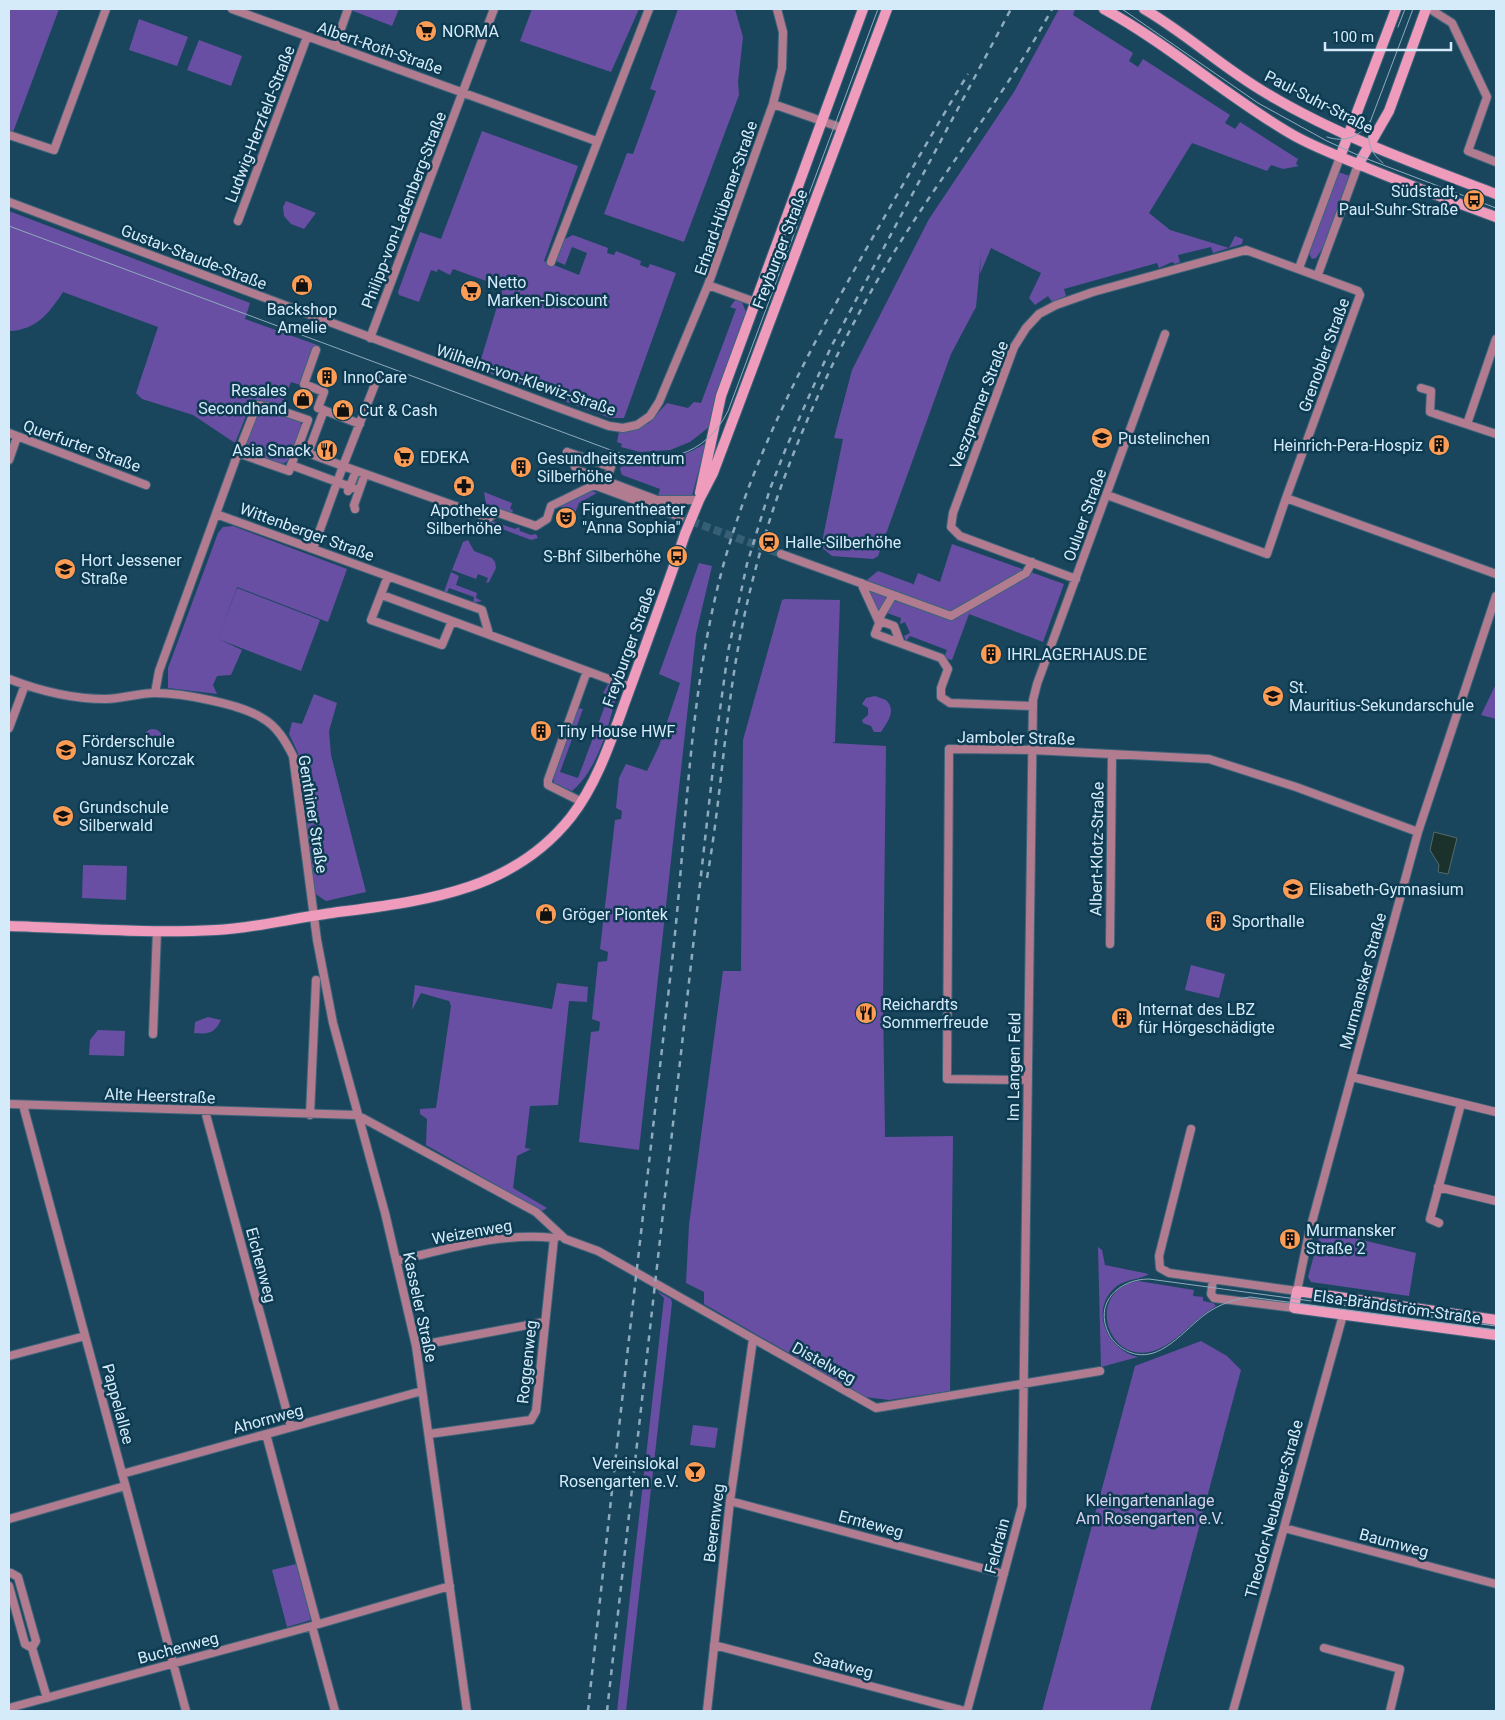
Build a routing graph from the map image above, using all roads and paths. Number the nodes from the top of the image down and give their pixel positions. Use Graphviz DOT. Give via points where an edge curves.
graph roads {
  1 [pos="106,9"];
  2 [pos="232,9"];
  3 [pos="348,9"];
  4 [pos="494,9"];
  5 [pos="649,9"];
  6 [pos="778,9"];
  7 [pos="863,9"];
  8 [pos="887,9"];
  9 [pos="1104,9"];
  10 [pos="1396,9"];
  11 [pos="1426,9"];
  12 [pos="1430,9"];
  13 [pos="1149,10"];
  14 [pos="307,37"];
  15 [pos="335,46"];
  16 [pos="463,91"];
  17 [pos="773,104"];
  18 [pos="822,121"];
  19 [pos="842,128"];
  20 [pos="9,134"];
  21 [pos="1348,135"];
  22 [pos="596,140"];
  23 [pos="1369,144"];
  24 [pos="1340,157"];
  25 [pos="1496,162"];
  26 [pos="1358,164"];
  27 [pos="1496,194"];
  28 [pos="9,202"];
  29 [pos="1496,217"];
  30 [pos="238,221"];
  31 [pos="551,262"];
  32 [pos="1299,268"];
  33 [pos="1318,274"];
  34 [pos="708,285"];
  35 [pos="755,302"];
  36 [pos="1165,334"];
  37 [pos="370,338"];
  38 [pos="1496,339"];
  39 [pos="316,350"];
  40 [pos="379,374"];
  41 [pos="1420,388"];
  42 [pos="324,410"];
  43 [pos="360,424"];
  44 [pos="1467,424"];
  45 [pos="9,434"];
  46 [pos="1496,434"];
  47 [pos="17,437"];
  48 [pos="238,453"];
  49 [pos="9,460"];
  50 [pos="291,465"];
  51 [pos="344,466"];
  52 [pos="356,471"];
  53 [pos="365,474"];
  54 [pos="338,482"];
  55 [pos="146,485"];
  56 [pos="605,485"];
  57 [pos="349,489"];
  58 [pos="359,490"];
  59 [pos="1107,495"];
  60 [pos="1286,498"];
  61 [pos="699,500"];
  62 [pos="355,509"];
  63 [pos="216,514"];
  64 [pos="680,517"];
  65 [pos="313,549"];
  66 [pos="781,554"];
  67 [pos="1032,562"];
  68 [pos="1496,574"];
  69 [pos="388,576"];
  70 [pos="1076,580"];
  71 [pos="861,583"];
  72 [pos="382,595"];
  73 [pos="893,595"];
  74 [pos="1496,596"];
  75 [pos="452,621"];
  76 [pos="489,634"];
  77 [pos="900,642"];
  78 [pos="587,671"];
  79 [pos="9,679"];
  80 [pos="25,685"];
  81 [pos="630,687"];
  82 [pos="155,693"];
  83 [pos="1033,706"];
  84 [pos="9,728"];
  85 [pos="1032,750"];
  86 [pos="1112,754"];
  87 [pos="582,802"];
  88 [pos="1418,832"];
  89 [pos="315,915"];
  90 [pos="9,926"];
  91 [pos="157,931"];
  92 [pos="1110,944"];
  93 [pos="316,980"];
  94 [pos="153,1034"];
  95 [pos="1352,1076"];
  96 [pos="1028,1080"];
  97 [pos="9,1104"];
  98 [pos="1461,1104"];
  99 [pos="23,1105"];
  100 [pos="205,1111"];
  101 [pos="1496,1112"];
  102 [pos="310,1115"];
  103 [pos="357,1115"];
  104 [pos="1191,1129"];
  105 [pos="1438,1187"];
  106 [pos="1496,1201"];
  107 [pos="1440,1222"];
  108 [pos="556,1237"];
  109 [pos="396,1261"];
  110 [pos="1213,1280"];
  111 [pos="1297,1291"];
  112 [pos="1345,1298"];
  113 [pos="1294,1308"];
  114 [pos="1343,1315"];
  115 [pos="1496,1320"];
  116 [pos="544,1322"];
  117 [pos="1496,1335"];
  118 [pos="85,1336"];
  119 [pos="753,1339"];
  120 [pos="416,1346"];
  121 [pos="9,1356"];
  122 [pos="1100,1371"];
  123 [pos="1024,1384"];
  124 [pos="422,1391"];
  125 [pos="291,1427"];
  126 [pos="266,1434"];
  127 [pos="429,1434"];
  128 [pos="122,1474"];
  129 [pos="125,1486"];
  130 [pos="730,1501"];
  131 [pos="9,1519"];
  132 [pos="1284,1528"];
  133 [pos="9,1563"];
  134 [pos="1004,1574"];
  135 [pos="10,1575"];
  136 [pos="1496,1584"];
  137 [pos="9,1586"];
  138 [pos="450,1586"];
  139 [pos="315,1625"];
  140 [pos="714,1645"];
  141 [pos="32,1648"];
  142 [pos="1324,1648"];
  143 [pos="173,1663"];
  144 [pos="47,1698"];
  145 [pos="9,1708"];
  146 [pos="186,1711"];
  147 [pos="335,1711"];
  148 [pos="467,1711"];
  149 [pos="707,1711"];
  150 [pos="966,1711"];
  151 [pos="1233,1711"];
  152 [pos="1390,1711"];
  1 -- 20 [label="street" via="54,150"];
  2 -- 14 [label="street, Albert-Roth-Straße"];
  3 -- 15 [label="street"];
  4 -- 16 [label="street, Philipp-von-Ladenberg-Straße"];
  5 -- 22 [label="street"];
  6 -- 17 [label="street, Erhard-Hübener-Straße" via="783,32 782,68"];
  7 -- 18 [label="street, Freyburger Straße"];
  8 -- 19 [label="street, Freyburger Straße"];
  9 -- 24 [label="street" via="1165,47 1271,122"];
  10 -- 21 [label="street"];
  11 -- 23 [label="street" via="1389,111"];
  12 -- 25 [label="street" via="1452,23 1487,97 1468,151"];
  13 -- 21 [label="street, Paul-Suhr-Straße" via="1265,93"];
  14 -- 15 [label="street, Albert-Roth-Straße"];
  14 -- 30 [label="street, Ludwig-Herzfeld-Straße"];
  15 -- 16 [label="street, Albert-Roth-Straße"];
  16 -- 22 [label="street, Albert-Roth-Straße"];
  16 -- 37 [label="street, Philipp-von-Ladenberg-Straße"];
  17 -- 18 [label="street, Erhard-Hübener-Straße"];
  17 -- 34 [label="street, Erhard-Hübener-Straße"];
  18 -- 19 [label="street, Erhard-Hübener-Straße"];
  18 -- 35 [label="street, Freyburger Straße"];
  19 -- 61 [label="street, Freyburger Straße" via="713,473"];
  21 -- 23 [label="street, Paul-Suhr-Straße"];
  21 -- 24 [label="street"];
  22 -- 31 [label="street"];
  23 -- 26 [label="street"];
  23 -- 27 [label="street, Paul-Suhr-Straße"];
  24 -- 26 [label="street"];
  24 -- 32 [label="street"];
  26 -- 29 [label="street"];
  26 -- 33 [label="street"];
  28 -- 37 [label="street, Gustav-Staude-Straße"];
  32 -- 33 [label="street, Veszpremer Straße"];
  32 -- 67 [label="street, Veszpremer Straße" via="1246,250 1056,305 1039,314 1026,328 1011,356 953,513 951,527 960,536"];
  33 -- 60 [label="street, Grenobler Straße" via="1354,288 1360,296"];
  34 -- 35 [label="street, Erhard-Hübener-Straße"];
  34 -- 37 [label="street, Wilhelm-von-Klewiz-Straße" via="659,402 650,416 638,425 623,428"];
  35 -- 61 [label="street, Freyburger Straße" via="720,402"];
  36 -- 59 [label="street, Ouluer Straße"];
  38 -- 44 [label="street"];
  39 -- 42 [label="street" via="304,384 324,392 318,408"];
  40 -- 43 [label="street"];
  41 -- 44 [label="street" via="1431,391 1430,412"];
  42 -- 43 [label="street"];
  42 -- 51 [label="street" via="308,453"];
  43 -- 51 [label="street"];
  44 -- 46 [label="street"];
  45 -- 47 [label="street, Querfurter Straße"];
  47 -- 49 [label="street"];
  47 -- 55 [label="street, Querfurter Straße"];
  48 -- 50 [label="street" via="289,471"];
  48 -- 50 [label="street" via="258,406 270,407 308,420"];
  48 -- 63 [label="street"];
  50 -- 54 [label="street"];
  51 -- 52 [label="street"];
  51 -- 54 [label="street"];
  52 -- 53 [label="street"];
  52 -- 57 [label="street"];
  53 -- 56 [label="street" via="489,518 496,512 536,526 547,519 551,506 594,485"];
  53 -- 58 [label="street"];
  54 -- 57 [label="street"];
  54 -- 65 [label="street"];
  56 -- 56 [label="street" via="577,470 567,452 611,467"];
  56 -- 61 [label="street" via="619,486 657,500"];
  56 -- 64 [label="street" via="658,512"];
  57 -- 58 [label="street"];
  58 -- 62 [label="street"];
  59 -- 60 [label="street, Grenobler Straße" via="1267,554"];
  59 -- 70 [label="street, Ouluer Straße"];
  60 -- 68 [label="street"];
  61 -- 81 [label="street, Freyburger Straße"];
  63 -- 65 [label="street, Wittenberger Straße"];
  63 -- 82 [label="street"];
  65 -- 69 [label="street, Wittenberger Straße"];
  66 -- 71 [label="street"];
  67 -- 70 [label="street, Veszpremer Straße"];
  67 -- 73 [label="street" via="1026,573 951,616"];
  69 -- 72 [label="street, Wittenberger Straße"];
  69 -- 76 [label="street, Wittenberger Straße" via="482,610"];
  70 -- 83 [label="street, Ouluer Straße" via="1037,684"];
  71 -- 73 [label="street"];
  71 -- 73 [label="street" via="878,620"];
  72 -- 75 [label="street"];
  72 -- 75 [label="street, Wittenberger Straße" via="371,620 442,645"];
  74 -- 88 [label="street, Murmansker Straße"];
  75 -- 76 [label="street"];
  76 -- 78 [label="street"];
  77 -- 83 [label="street" via="945,662 948,669 940,693 941,698 950,703"];
  78 -- 81 [label="street"];
  78 -- 87 [label="street, Freyburger Straße" via="548,780 548,785"];
  79 -- 80 [label="street, Genthiner Straße"];
  80 -- 82 [label="street, Genthiner Straße" via="61,695 107,699"];
  80 -- 84 [label="street"];
  81 -- 87 [label="street, Freyburger Straße" via="605,755"];
  82 -- 89 [label="street, Genthiner Straße" via="200,698 238,708 262,718 284,738 293,756"];
  83 -- 85 [label="street, Ouluer Straße"];
  85 -- 86 [label="street, Jamboler Straße"];
  85 -- 96 [label="street, Im Langen Feld"];
  85 -- 96 [label="street, Jamboler Straße" via="949,750 947,1079"];
  86 -- 88 [label="street, Jamboler Straße" via="1208,759"];
  86 -- 92 [label="street, Albert-Klotz-Straße"];
  87 -- 89 [label="street, Freyburger Straße" via="559,832 534,856 491,880 423,899"];
  88 -- 95 [label="street, Murmansker Straße"];
  89 -- 91 [label="street, Freyburger Straße" via="231,929"];
  89 -- 103 [label="street, Kasseler Straße" via="333,1023"];
  90 -- 91 [label="street, Freyburger Straße"];
  91 -- 94 [label="street"];
  93 -- 102 [label="street"];
  95 -- 98 [label="street"];
  95 -- 111 [label="street, Murmansker Straße" via="1309,1233"];
  96 -- 123 [label="street, Im Langen Feld"];
  97 -- 99 [label="street, Alte Heerstraße"];
  98 -- 101 [label="street"];
  98 -- 105 [label="street"];
  99 -- 100 [label="street, Alte Heerstraße"];
  99 -- 118 [label="street, Pappelallee"];
  100 -- 102 [label="street, Alte Heerstraße"];
  100 -- 125 [label="street, Eichenweg"];
  102 -- 103 [label="street, Alte Heerstraße"];
  103 -- 108 [label="street, Alte Heerstraße" via="536,1212"];
  103 -- 109 [label="street, Kasseler Straße"];
  104 -- 110 [label="street, Elsa-Brändström-Straße" via="1158,1264 1169,1273"];
  105 -- 106 [label="street"];
  105 -- 107 [label="street" via="1430,1219"];
  108 -- 109 [label="street, Weizenweg" via="520,1236 488,1240"];
  108 -- 116 [label="street, Roggenweg"];
  108 -- 119 [label="street, Distelweg" via="598,1251"];
  109 -- 120 [label="street, Kasseler Straße"];
  110 -- 111 [label="street, Elsa-Brändström-Straße"];
  110 -- 113 [label="street, Elsa-Brändström-Straße" via="1211,1294 1214,1298"];
  111 -- 112 [label="street, Elsa-Brändström-Straße"];
  111 -- 113 [label="street, Elsa-Brändström-Straße"];
  112 -- 114 [label="street"];
  112 -- 115 [label="street, Elsa-Brändström-Straße"];
  113 -- 114 [label="street, Elsa-Brändström-Straße"];
  114 -- 117 [label="street, Elsa-Brändström-Straße"];
  114 -- 132 [label="street, Theodor-Neubauer-Straße"];
  116 -- 120 [label="street"];
  116 -- 127 [label="street, Roggenweg" via="536,1411 531,1420"];
  118 -- 121 [label="street"];
  118 -- 128 [label="street, Pappelallee"];
  119 -- 123 [label="street, Distelweg" via="876,1408"];
  119 -- 130 [label="street, Beerenweg"];
  120 -- 124 [label="street, Kasseler Straße"];
  122 -- 123 [label="street, Distelweg"];
  123 -- 134 [label="street, Feldrain" via="1022,1506"];
  124 -- 125 [label="street, Ahornweg"];
  124 -- 127 [label="street, Kasseler Straße"];
  125 -- 126 [label="street, Ahornweg"];
  126 -- 128 [label="street, Ahornweg"];
  126 -- 139 [label="street"];
  127 -- 138 [label="street, Kasseler Straße"];
  128 -- 129 [label="street, Pappelallee"];
  129 -- 131 [label="street"];
  129 -- 143 [label="street, Pappelallee"];
  130 -- 134 [label="street, Ernteweg"];
  130 -- 140 [label="street, Beerenweg"];
  132 -- 136 [label="street, Baumweg"];
  132 -- 151 [label="street, Theodor-Neubauer-Straße"];
  133 -- 135 [label="street"];
  134 -- 150 [label="street, Feldrain"];
  135 -- 141 [label="street" via="18,1577 36,1641"];
  137 -- 141 [label="street" via="25,1644"];
  138 -- 139 [label="street, Buchenweg"];
  138 -- 148 [label="street, Kasseler Straße"];
  139 -- 143 [label="street, Buchenweg"];
  139 -- 147 [label="street"];
  140 -- 149 [label="street, Beerenweg"];
  140 -- 150 [label="street, Saatweg"];
  141 -- 144 [label="street"];
  142 -- 152 [label="street" via="1400,1669"];
  143 -- 144 [label="street, Buchenweg"];
  143 -- 146 [label="street, Pappelallee"];
  144 -- 145 [label="street, Buchenweg"];
}
